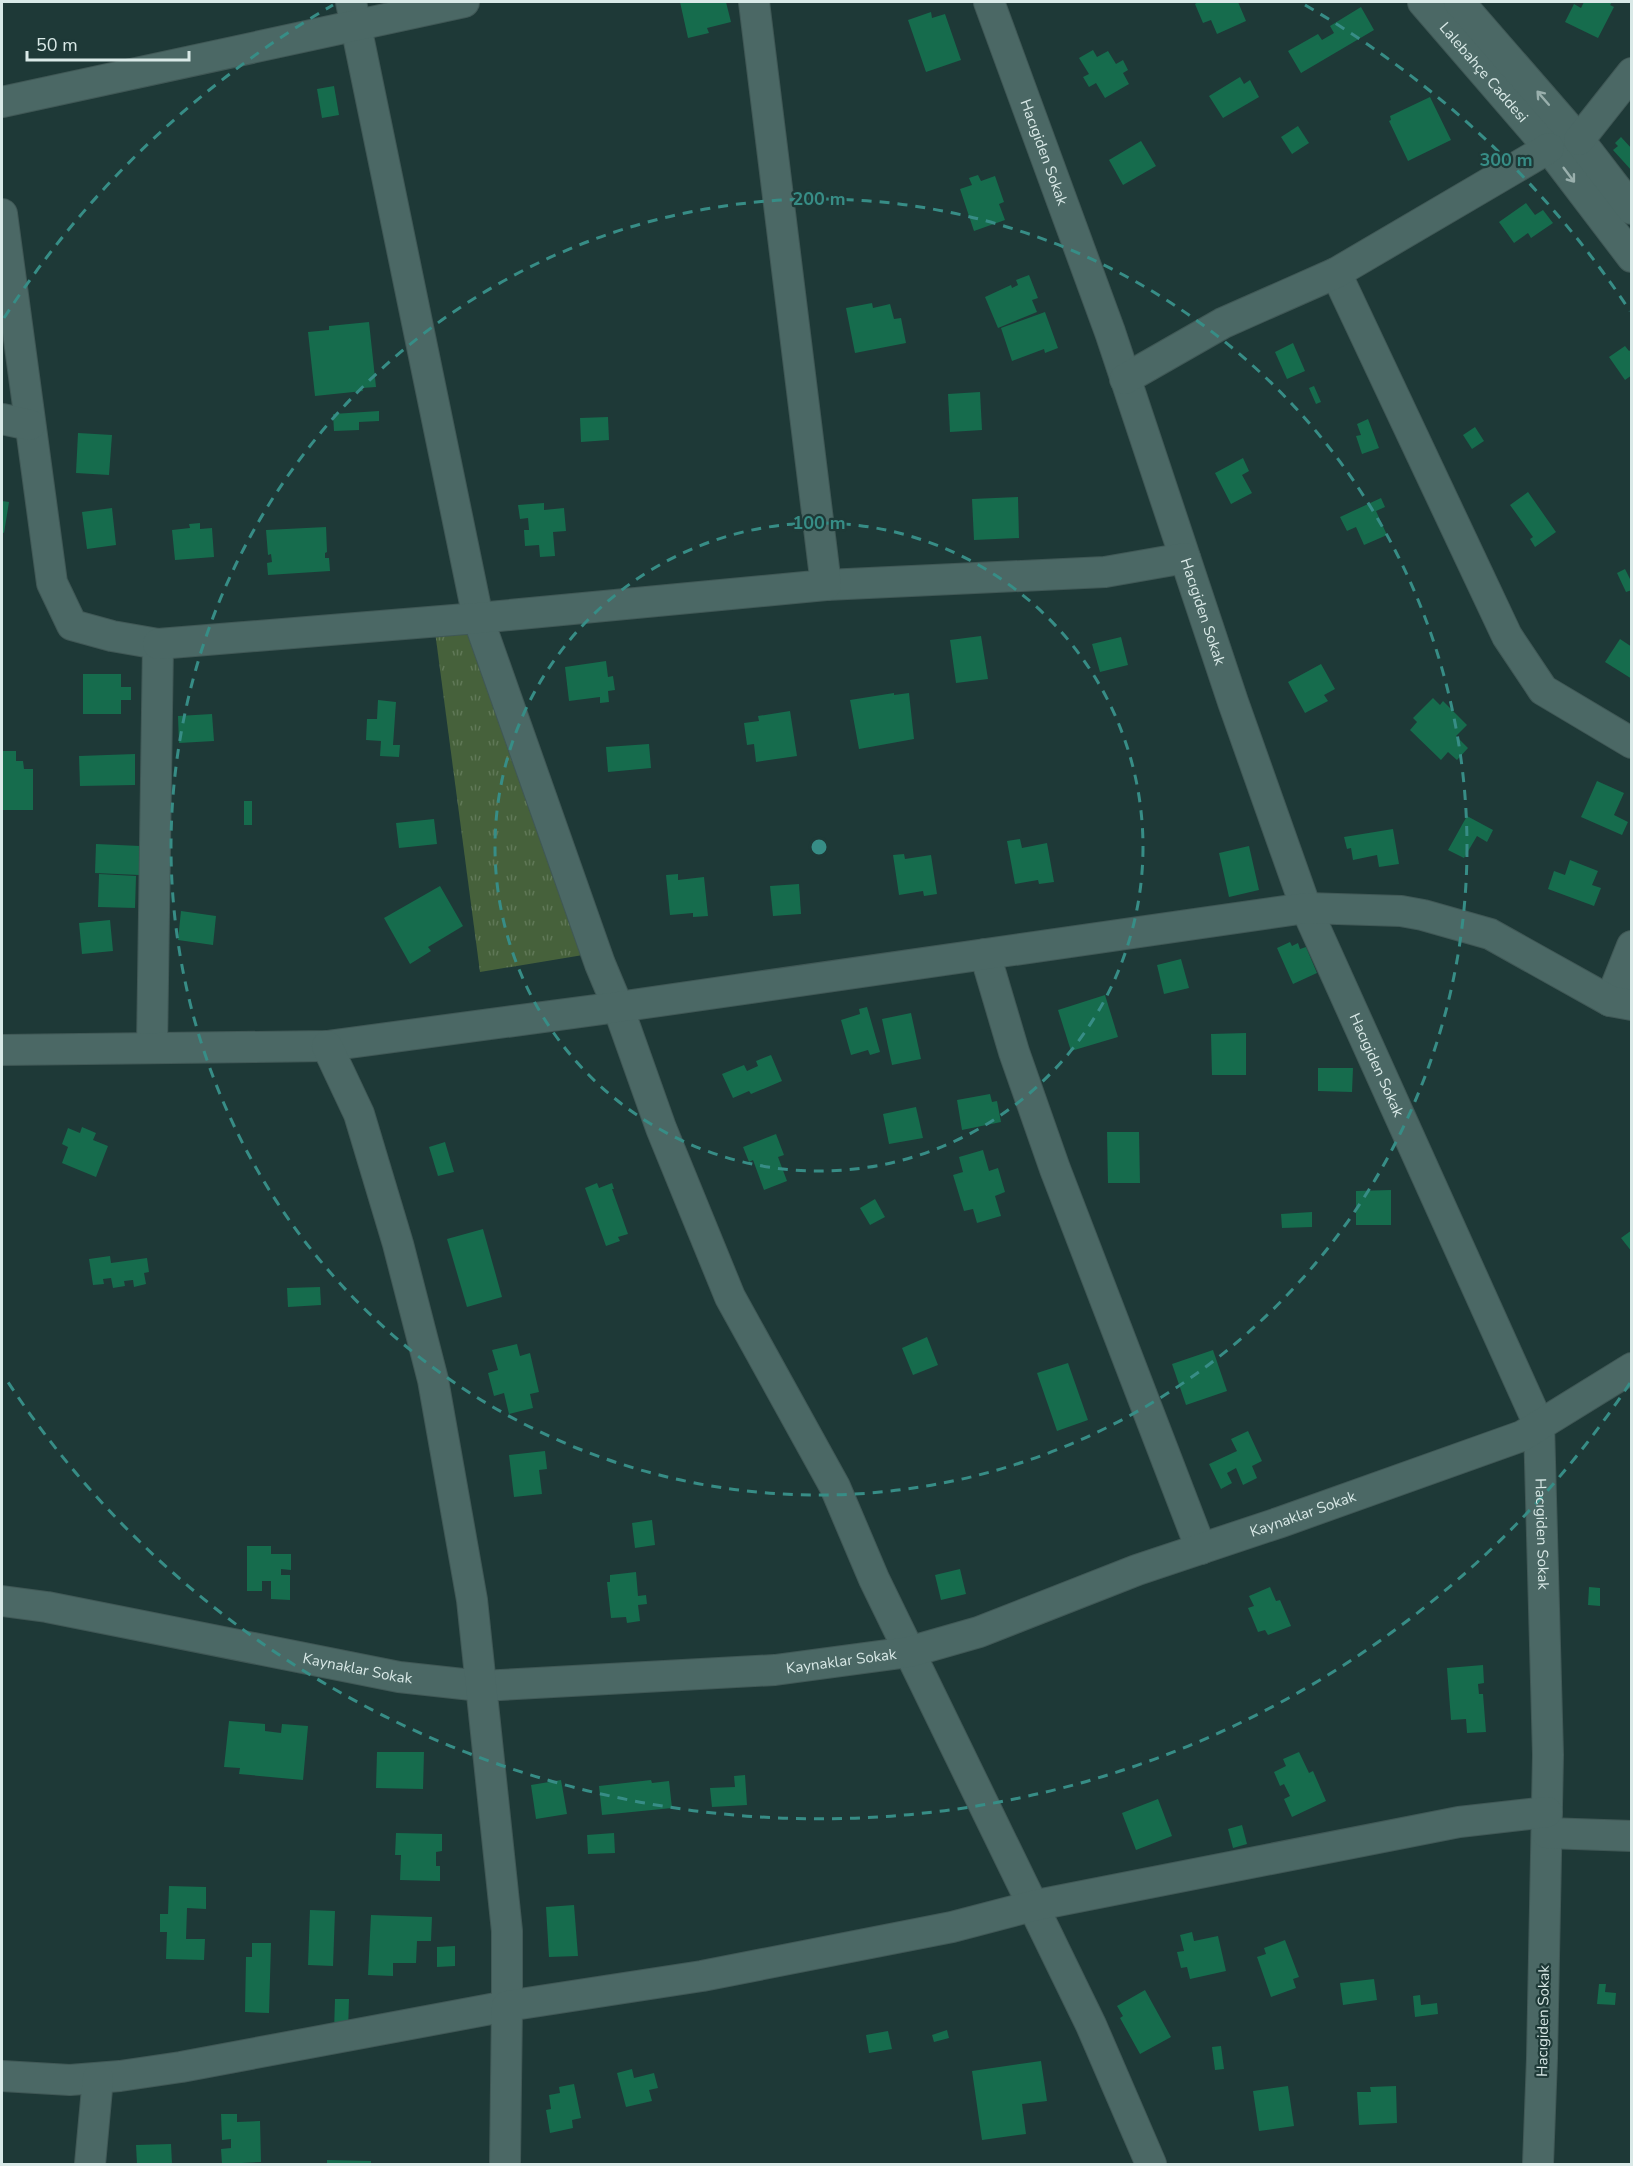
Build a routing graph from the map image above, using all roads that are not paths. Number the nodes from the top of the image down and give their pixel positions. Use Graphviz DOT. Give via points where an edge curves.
graph roads {
  1 [pos="464,2"];
  2 [pos="754,2"];
  3 [pos="989,2"];
  4 [pos="1423,2"];
  5 [pos="1459,2"];
  6 [pos="355,14"];
  7 [pos="1632,73"];
  8 [pos="2,102"];
  9 [pos="1579,140"];
  10 [pos="1549,148"];
  11 [pos="1632,209"];
  12 [pos="2,214"];
  13 [pos="1632,257"];
  14 [pos="1336,273"];
  15 [pos="1125,379"];
  16 [pos="16,422"];
  17 [pos="1185,558"];
  18 [pos="826,585"];
  19 [pos="478,618"];
  20 [pos="158,644"];
  21 [pos="1632,743"];
  22 [pos="1306,908"];
  23 [pos="1632,946"];
  24 [pos="986,954"];
  25 [pos="1621,1003"];
  26 [pos="618,1007"];
  27 [pos="327,1046"];
  28 [pos="152,1048"];
  29 [pos="2,1050"];
  30 [pos="1632,1368"];
  31 [pos="1539,1425"];
  32 [pos="1201,1549"];
  33 [pos="2,1600"];
  34 [pos="909,1652"];
  35 [pos="481,1686"];
  36 [pos="1547,1823"];
  37 [pos="1632,1836"];
  38 [pos="1032,1906"];
  39 [pos="507,2006"];
  40 [pos="2,2076"];
  41 [pos="98,2078"];
  42 [pos="90,2164"];
  43 [pos="505,2164"];
  44 [pos="1151,2164"];
  45 [pos="1538,2164"];
  1 -- 6 [label="street"];
  2 -- 18 [label="street"];
  3 -- 15 [label="street, Hacıgiden Sokak"];
  4 -- 10 [label="street, Lalebahçe Caddesi"];
  9 -- 5 [label="street, Lalebahçe Caddesi, one-way"];
  6 -- 8 [label="street"];
  6 -- 19 [label="street"];
  7 -- 9 [label="street"];
  9 -- 11 [label="street, Lalebahçe Caddesi"];
  10 -- 13 [label="street, Lalebahçe Caddesi, one-way"];
  10 -- 14 [label="street"];
  12 -- 16 [label="street"];
  14 -- 15 [label="street" via="1224,323"];
  14 -- 21 [label="street" via="1507,636 1543,690"];
  15 -- 17 [label="street, Hacıgiden Sokak"];
  16 -- 20 [label="street" via="52,583 72,625"];
  17 -- 18 [label="street" via="1105,572"];
  17 -- 22 [label="street, Hacıgiden Sokak"];
  18 -- 19 [label="street"];
  19 -- 20 [label="street"];
  19 -- 26 [label="street"];
  20 -- 28 [label="street"];
  22 -- 24 [label="street"];
  22 -- 25 [label="street" via="1401,911 1490,934"];
  22 -- 31 [label="street, Hacıgiden Sokak"];
  23 -- 25 [label="street"];
  24 -- 26 [label="street"];
  24 -- 32 [label="street" via="1014,1052 1052,1158"];
  26 -- 27 [label="street"];
  26 -- 34 [label="street" via="661,1128 730,1296 835,1488"];
  27 -- 28 [label="street"];
  27 -- 35 [label="street" via="359,1114 433,1380 471,1600"];
  28 -- 29 [label="street"];
  30 -- 31 [label="street, Kaynaklar Sokak"];
  31 -- 32 [label="street, Kaynaklar Sokak" via="1522,1436 1406,1479"];
  31 -- 36 [label="street, Hacıgiden Sokak"];
  32 -- 34 [label="street, Kaynaklar Sokak" via="979,1632"];
  33 -- 35 [label="street, Kaynaklar Sokak" via="399,1677"];
  34 -- 35 [label="street, Kaynaklar Sokak" via="775,1670"];
  34 -- 38 [label="street"];
  35 -- 39 [label="street" via="507,1931"];
  36 -- 37 [label="street"];
  36 -- 38 [label="street" via="1460,1822"];
  36 -- 45 [label="street, Hacıgiden Sokak"];
  38 -- 39 [label="street" via="952,1927 702,1976"];
  38 -- 44 [label="street" via="1091,2025"];
  39 -- 41 [label="street" via="181,2067"];
  39 -- 43 [label="street"];
  40 -- 41 [label="street"];
  41 -- 42 [label="street"];
}
